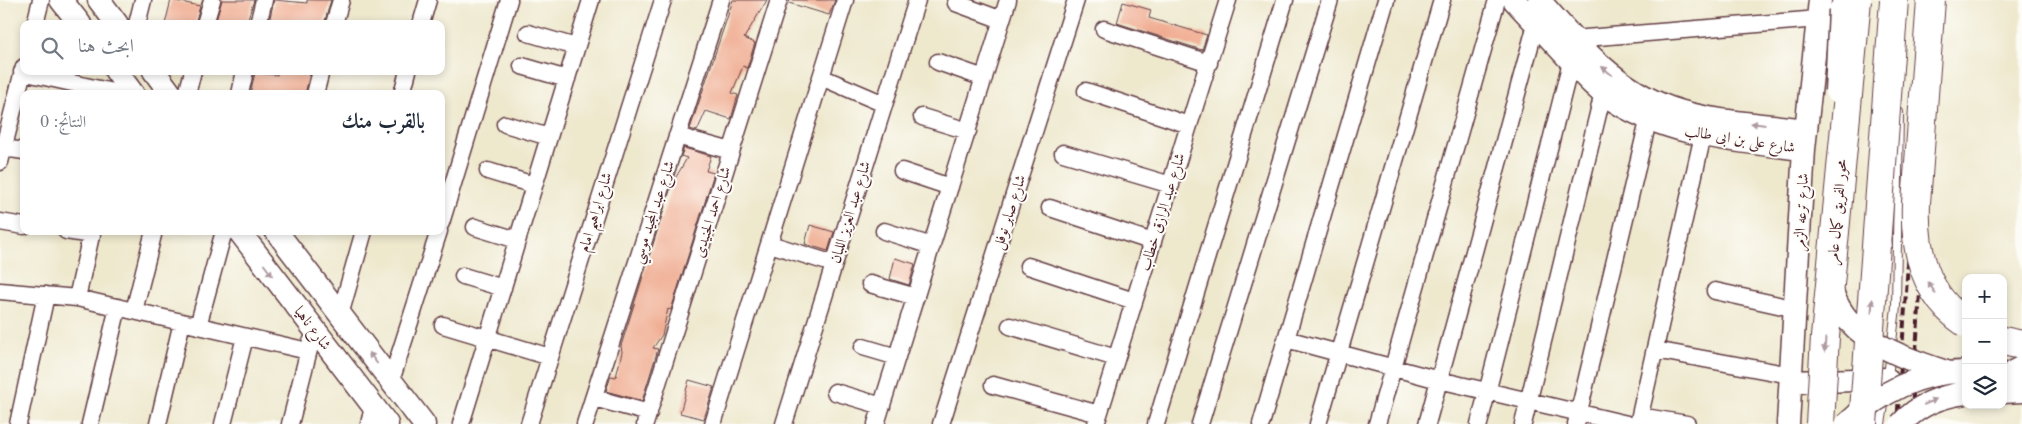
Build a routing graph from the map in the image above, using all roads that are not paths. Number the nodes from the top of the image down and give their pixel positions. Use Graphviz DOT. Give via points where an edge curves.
graph roads {
  1 [pos="41,0"];
  2 [pos="61,0"];
  3 [pos="99,0"];
  4 [pos="143,0"];
  5 [pos="212,0"];
  6 [pos="264,0"];
  7 [pos="341,0"];
  8 [pos="428,0"];
  9 [pos="509,0"];
  10 [pos="591,0"];
  11 [pos="663,0"];
  12 [pos="721,0"];
  13 [pos="778,0"];
  14 [pos="845,0"];
  15 [pos="917,0"];
  16 [pos="1008,0"];
  17 [pos="1076,0"];
  18 [pos="1285,0"];
  19 [pos="1330,0"];
  20 [pos="1386,0"];
  21 [pos="1442,0"];
  22 [pos="1497,0"];
  23 [pos="1514,0"];
  24 [pos="1539,0"];
  25 [pos="1894,0"];
  26 [pos="1931,0"];
  27 [pos="1224,1"];
  28 [pos="956,3"];
  29 [pos="1846,3"];
  30 [pos="1820,10"];
  31 [pos="36,20"];
  32 [pos="77,20"];
  33 [pos="114,20"];
  34 [pos="138,20"];
  35 [pos="206,20"];
  36 [pos="259,20"];
  37 [pos="335,20"];
  38 [pos="422,20"];
  39 [pos="1002,20"];
  40 [pos="1536,24"];
  41 [pos="1104,30"];
  42 [pos="528,33"];
  43 [pos="1573,39"];
  44 [pos="576,47"];
  45 [pos="938,62"];
  46 [pos="1571,62"];
  47 [pos="1208,63"];
  48 [pos="522,66"];
  49 [pos="22,75"];
  50 [pos="53,75"];
  51 [pos="157,75"];
  52 [pos="192,75"];
  53 [pos="245,75"];
  54 [pos="320,75"];
  55 [pos="407,75"];
  56 [pos="821,77"];
  57 [pos="984,78"];
  58 [pos="566,79"];
  59 [pos="124,87"];
  60 [pos="168,90"];
  61 [pos="188,90"];
  62 [pos="241,90"];
  63 [pos="316,90"];
  64 [pos="403,90"];
  65 [pos="1086,91"];
  66 [pos="1603,94"];
  67 [pos="884,104"];
  68 [pos="1900,105"];
  69 [pos="922,117"];
  70 [pos="1649,117"];
  71 [pos="505,124"];
  72 [pos="1189,125"];
  73 [pos="968,131"];
  74 [pos="1703,135"];
  75 [pos="677,136"];
  76 [pos="549,137"];
  77 [pos="1806,139"];
  78 [pos="731,151"];
  79 [pos="20,152"];
  80 [pos="1063,154"];
  81 [pos="2,155"];
  82 [pos="488,171"];
  83 [pos="902,171"];
  84 [pos="1907,178"];
  85 [pos="1171,185"];
  86 [pos="534,186"];
  87 [pos="950,187"];
  88 [pos="1050,208"];
  89 [pos="445,210"];
  90 [pos="0,222"];
  91 [pos="20,225"];
  92 [pos="475,227"];
  93 [pos="884,231"];
  94 [pos="92,235"];
  95 [pos="153,235"];
  96 [pos="223,235"];
  97 [pos="242,235"];
  98 [pos="279,235"];
  99 [pos="363,235"];
  100 [pos="438,235"];
  101 [pos="517,240"];
  102 [pos="1153,242"];
  103 [pos="770,244"];
  104 [pos="932,246"];
  105 [pos="834,264"];
  106 [pos="1028,266"];
  107 [pos="462,276"];
  108 [pos="870,284"];
  109 [pos="503,288"];
  110 [pos="0,291"];
  111 [pos="1715,291"];
  112 [pos="46,295"];
  113 [pos="916,297"];
  114 [pos="1896,297"];
  115 [pos="77,298"];
  116 [pos="1134,301"];
  117 [pos="126,309"];
  118 [pos="1796,310"];
  119 [pos="344,320"];
  120 [pos="1962,320"];
  121 [pos="182,322"];
  122 [pos="444,325"];
  123 [pos="198,326"];
  124 [pos="1010,326"];
  125 [pos="245,337"];
  126 [pos="487,338"];
  127 [pos="1286,338"];
  128 [pos="316,341"];
  129 [pos="2007,342"];
  130 [pos="2022,345"];
  131 [pos="863,347"];
  132 [pos="1655,350"];
  133 [pos="1339,353"];
  134 [pos="550,357"];
  135 [pos="897,357"];
  136 [pos="1116,358"];
  137 [pos="1393,368"];
  138 [pos="1956,372"];
  139 [pos="1791,379"];
  140 [pos="1887,379"];
  141 [pos="1439,380"];
  142 [pos="391,381"];
  143 [pos="993,385"];
  144 [pos="1488,391"];
  145 [pos="835,392"];
  146 [pos="1962,394"];
  147 [pos="594,398"];
  148 [pos="1529,401"];
  149 [pos="882,406"];
  150 [pos="371,415"];
  151 [pos="647,418"];
  152 [pos="1577,418"];
  153 [pos="1097,419"];
  154 [pos="18,424"];
  155 [pos="90,424"];
  156 [pos="158,424"];
  157 [pos="223,424"];
  158 [pos="290,424"];
  159 [pos="387,424"];
  160 [pos="424,424"];
  161 [pos="461,424"];
  162 [pos="529,424"];
  163 [pos="585,424"];
  164 [pos="713,424"];
  165 [pos="784,424"];
  166 [pos="876,424"];
  167 [pos="941,424"];
  168 [pos="1156,424"];
  169 [pos="1200,424"];
  170 [pos="1261,424"];
  171 [pos="1318,424"];
  172 [pos="1377,424"];
  173 [pos="1427,424"];
  174 [pos="1480,424"];
  175 [pos="1523,424"];
  176 [pos="1627,424"];
  177 [pos="1638,424"];
  178 [pos="1687,424"];
  179 [pos="1788,424"];
  180 [pos="1820,424"];
  181 [pos="1847,424"];
  182 [pos="1863,424"];
  183 [pos="1881,424"];
  184 [pos="1901,424"];
  1 -- 31 [label="street"];
  2 -- 32 [label="main road"];
  3 -- 33 [label="main road"];
  4 -- 34 [label="street"];
  5 -- 35 [label="street"];
  6 -- 36 [label="street"];
  7 -- 37 [label="street"];
  8 -- 38 [label="street"];
  9 -- 89 [label="street"];
  10 -- 44 [label="street"];
  11 -- 134 [label="street, شارع ابراهيم امام"];
  12 -- 75 [label="street, شارع عبد المجيد موسي"];
  13 -- 78 [label="street, شارع احمد الجنيدى"];
  14 -- 56 [label="street"];
  15 -- 67 [label="street, شارع عبد العزيز اللبان"];
  16 -- 39 [label="street"];
  17 -- 167 [label="street, شارع صابر نوفل"];
  18 -- 168 [label="street"];
  19 -- 169 [label="street"];
  20 -- 127 [label="street"];
  21 -- 133 [label="street"];
  22 -- 137 [label="street"];
  23 -- 40 [label="main road, شارع على بن ابى طالب"];
  24 -- 43 [label="main road, شارع على بن ابى طالب"];
  182 -- 25 [label="highway, one-way, bridge"];
  120 -- 26 [label="highway, one-way, bridge" via="1950,311 1928,280 1916,235"];
  27 -- 47 [label="street, شارع عبد الرازق خطاب"];
  28 -- 39 [label="street"];
  29 -- 138 [label="main road, bridge" via="1828,249 1831,288 1849,321 1881,346 1902,356"];
  29 -- 180 [label="highway, محور الفريق كمال عامر, one-way, bridge"];
  30 -- 43 [label="street"];
  30 -- 77 [label="main road, شارع ترعه الزمر"];
  39 -- 57 [label="street"];
  40 -- 46 [label="main road, شارع على بن ابى طالب"];
  40 -- 141 [label="street"];
  41 -- 47 [label="street"];
  42 -- 44 [label="street"];
  77 -- 43 [label="main road, شارع على بن ابى طالب, one-way" via="1670,108 1614,78"];
  44 -- 58 [label="street"];
  45 -- 57 [label="street"];
  46 -- 66 [label="main road, شارع على بن ابى طالب"];
  46 -- 144 [label="street"];
  47 -- 72 [label="street, شارع عبد الرازق خطاب"];
  48 -- 58 [label="street"];
  49 -- 81 [label="street"];
  50 -- 59 [label="street"];
  51 -- 60 [label="main road"];
  52 -- 61 [label="street"];
  53 -- 62 [label="street"];
  54 -- 63 [label="street"];
  55 -- 64 [label="street"];
  56 -- 67 [label="street"];
  56 -- 103 [label="street"];
  57 -- 73 [label="street"];
  58 -- 76 [label="street"];
  65 -- 72 [label="street"];
  66 -- 70 [label="main road, شارع على بن ابى طالب"];
  66 -- 148 [label="street"];
  67 -- 105 [label="street, شارع عبد العزيز اللبان"];
  68 -- 114 [label="lane"];
  69 -- 73 [label="street"];
  70 -- 74 [label="main road, شارع على بن ابى طالب" via="1675,129"];
  70 -- 152 [label="street"];
  71 -- 76 [label="street"];
  72 -- 85 [label="street, شارع عبد الرازق خطاب"];
  73 -- 87 [label="street"];
  74 -- 77 [label="main road, شارع على بن ابى طالب"];
  74 -- 132 [label="street"];
  75 -- 78 [label="street"];
  75 -- 147 [label="street, شارع عبد المجيد موسي"];
  76 -- 86 [label="street"];
  77 -- 118 [label="main road, شارع ترعه الزمر"];
  78 -- 151 [label="street, شارع احمد الجنيدى"];
  79 -- 81 [label="street"];
  80 -- 85 [label="street"];
  82 -- 86 [label="street"];
  83 -- 87 [label="street"];
  84 -- 114 [label="lane"];
  85 -- 102 [label="street, شارع عبد الرازق خطاب"];
  86 -- 101 [label="street"];
  87 -- 104 [label="street"];
  88 -- 102 [label="street"];
  90 -- 91 [label="street"];
  92 -- 101 [label="street"];
  93 -- 104 [label="street"];
  94 -- 115 [label="street"];
  95 -- 117 [label="street"];
  96 -- 123 [label="street"];
  97 -- 128 [label="main road, شارع ناهيا, one-way"];
  98 -- 119 [label="main road, شارع ناهيا"];
  99 -- 119 [label="street"];
  100 -- 142 [label="street"];
  101 -- 109 [label="street"];
  102 -- 116 [label="street, شارع عبد الرازق خطاب"];
  103 -- 105 [label="street"];
  103 -- 164 [label="street"];
  104 -- 113 [label="street"];
  105 -- 165 [label="street, شارع عبد العزيز اللبان"];
  106 -- 116 [label="street"];
  107 -- 109 [label="street"];
  108 -- 113 [label="street"];
  109 -- 126 [label="street"];
  110 -- 112 [label="street"];
  111 -- 118 [label="street" via="1769,310"];
  112 -- 115 [label="street"];
  112 -- 154 [label="street"];
  113 -- 135 [label="street"];
  114 -- 140 [label="lane"];
  115 -- 117 [label="street"];
  116 -- 136 [label="street, شارع عبد الرازق خطاب"];
  117 -- 121 [label="street"];
  117 -- 155 [label="street"];
  118 -- 139 [label="main road, شارع ترعه الزمر"];
  119 -- 128 [label="main road"];
  142 -- 119 [label="main road, شارع ناهيا, one-way"];
  121 -- 123 [label="street"];
  121 -- 156 [label="street"];
  122 -- 126 [label="street"];
  123 -- 125 [label="street"];
  124 -- 136 [label="street"];
  125 -- 128 [label="street"];
  125 -- 157 [label="street"];
  126 -- 134 [label="street"];
  126 -- 161 [label="street"];
  127 -- 133 [label="street"];
  127 -- 170 [label="street"];
  128 -- 150 [label="main road, شارع ناهيا"];
  128 -- 158 [label="street"];
  129 -- 130 [label="highway"];
  131 -- 135 [label="street"];
  132 -- 139 [label="street"];
  132 -- 177 [label="street"];
  133 -- 137 [label="street"];
  133 -- 171 [label="street"];
  134 -- 162 [label="street, شارع ابراهيم امام"];
  135 -- 149 [label="street"];
  136 -- 153 [label="street, شارع عبد الرازق خطاب"];
  137 -- 141 [label="street"];
  137 -- 172 [label="street"];
  138 -- 181 [label="main road, bridge" via="1910,382 1886,392"];
  139 -- 140 [label="main road"];
  139 -- 179 [label="main road, شارع ترعه الزمر"];
  140 -- 183 [label="lane"];
  141 -- 144 [label="street"];
  141 -- 173 [label="street"];
  142 -- 160 [label="main road, شارع ناهيا"];
  143 -- 153 [label="street"];
  144 -- 148 [label="street"];
  144 -- 174 [label="street"];
  145 -- 149 [label="street"];
  184 -- 146 [label="main road, one-way, bridge" via="1924,405 1942,397"];
  147 -- 151 [label="street"];
  147 -- 163 [label="street, شارع عبد المجيد موسي"];
  148 -- 152 [label="street"];
  148 -- 175 [label="street"];
  149 -- 166 [label="street"];
  150 -- 159 [label="main road, شارع ناهيا"];
  152 -- 176 [label="street"];
  177 -- 178 [label="street" via="1651,418"];
}
